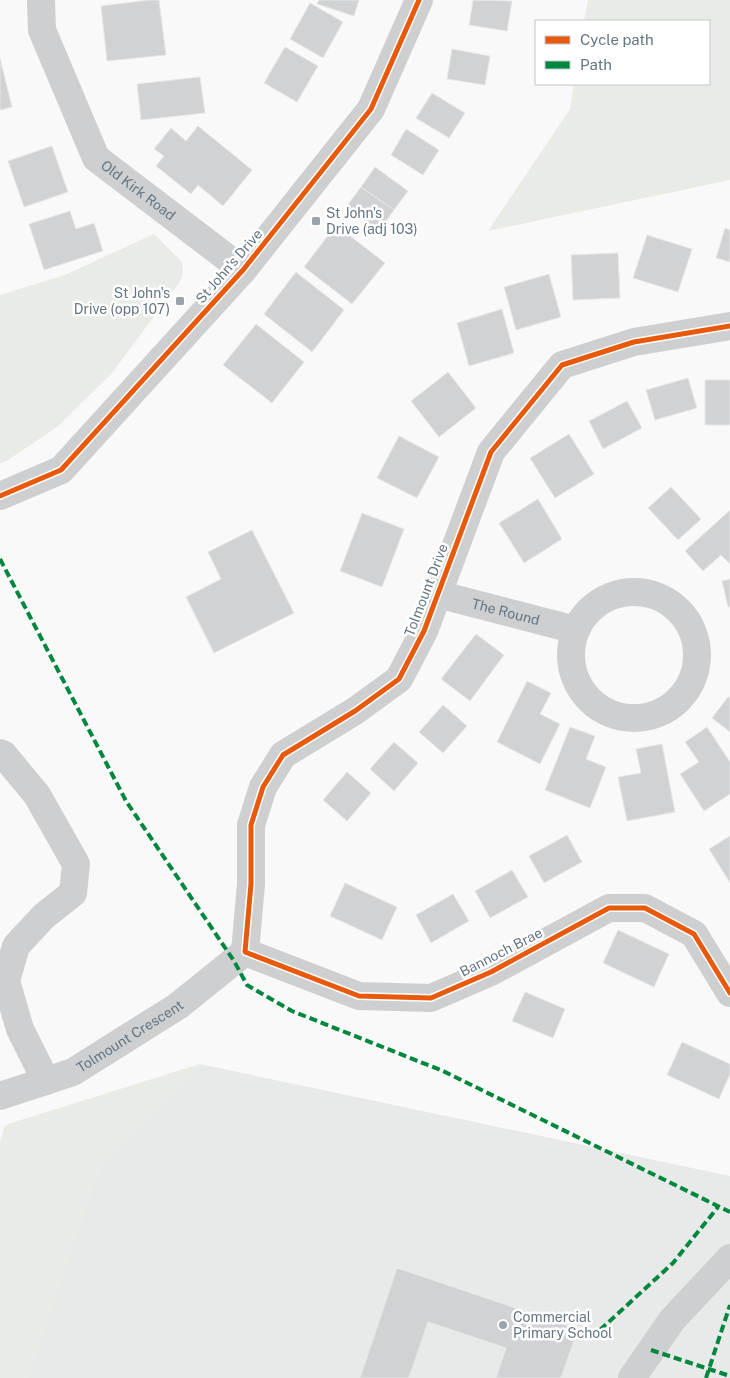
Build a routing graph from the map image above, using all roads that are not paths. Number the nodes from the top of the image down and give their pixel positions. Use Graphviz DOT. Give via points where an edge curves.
graph roads {
  1 [pos="41,0"];
  2 [pos="418,0"];
  3 [pos="243,270"];
  4 [pos="730,326"];
  5 [pos="0,496"];
  6 [pos="437,594"];
  7 [pos="576,630"];
  8 [pos="0,753"];
  9 [pos="245,952"];
  10 [pos="730,993"];
  11 [pos="46,1081"];
  12 [pos="0,1096"];
  13 [pos="730,1258"];
  14 [pos="632,1378"];
  1 -- 3 [label="street, Old Kirk Road" via="42,30 96,158"];
  2 -- 3 [label="street, St John's Drive" via="371,109"];
  3 -- 5 [label="street, St John's Drive" via="60,470"];
  4 -- 6 [label="street, Tolmount Drive" via="634,342 562,365 491,452"];
  6 -- 7 [label="street, The Round"];
  6 -- 9 [label="street, Tolmount Drive" via="424,631 399,679 355,711 283,755 263,787 251,825 251,884"];
  7 -- 7 [label="street" via="591,609 606,599 636,592 650,594 677,609 689,625 696,653 692,679 684,694 656,714 635,718 613,715 588,698 576,681 571,661"];
  8 -- 11 [label="street" via="37,795 76,864 73,893 44,916 16,946 6,981 20,1029"];
  9 -- 10 [label="street, Bannoch Brae" via="359,996 431,998 491,972 609,908 645,908 694,934"];
  9 -- 11 [label="street, Tolmount Crescent" via="178,1006 73,1072"];
  11 -- 12 [label="street, Tolmount Crescent"];
  13 -- 14 [label="street" via="672,1320"];
}
